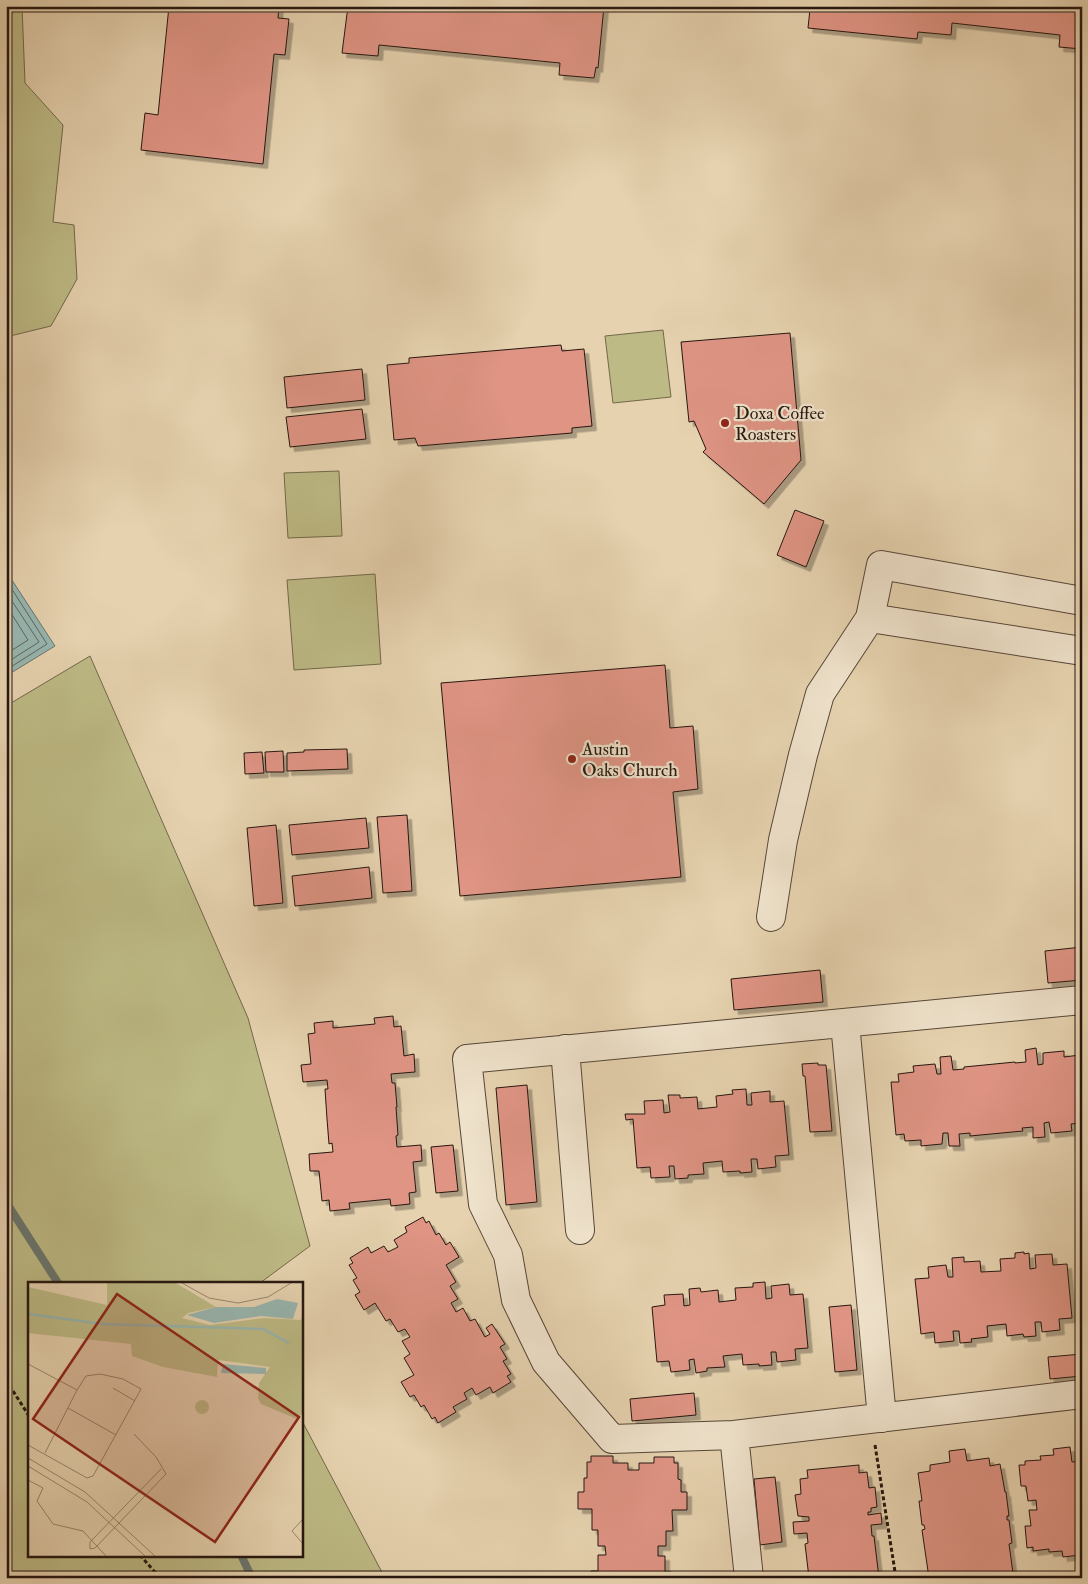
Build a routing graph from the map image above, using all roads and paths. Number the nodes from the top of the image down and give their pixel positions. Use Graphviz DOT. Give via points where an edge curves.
graph roads {
  1 [pos="1082,601"];
  2 [pos="870,618"];
  3 [pos="1082,650"];
  4 [pos="771,917"];
  5 [pos="1082,1000"];
  6 [pos="845,1023"];
  7 [pos="565,1049"];
  8 [pos="580,1230"];
  9 [pos="6,1380"];
  10 [pos="1082,1394"];
  11 [pos="28,1414"];
  12 [pos="877,1418"];
  13 [pos="734,1436"];
  14 [pos="141,1556"];
  15 [pos="160,1578"];
  16 [pos="749,1578"];
  17 [pos="896,1578"];
  1 -- 2 [label="lane" via="881,565"];
  2 -- 3 [label="lane"];
  2 -- 4 [label="lane" via="820,694 783,840"];
  5 -- 6 [label="lane"];
  6 -- 7 [label="lane"];
  6 -- 12 [label="lane"];
  7 -- 8 [label="lane"];
  7 -- 13 [label="lane" via="467,1059 483,1204 508,1255 516,1300 546,1362 612,1439"];
  9 -- 11 [label="path"];
  10 -- 12 [label="lane"];
  12 -- 13 [label="lane"];
  12 -- 17 [label="path"];
  13 -- 16 [label="lane"];
  14 -- 15 [label="path"];
}
